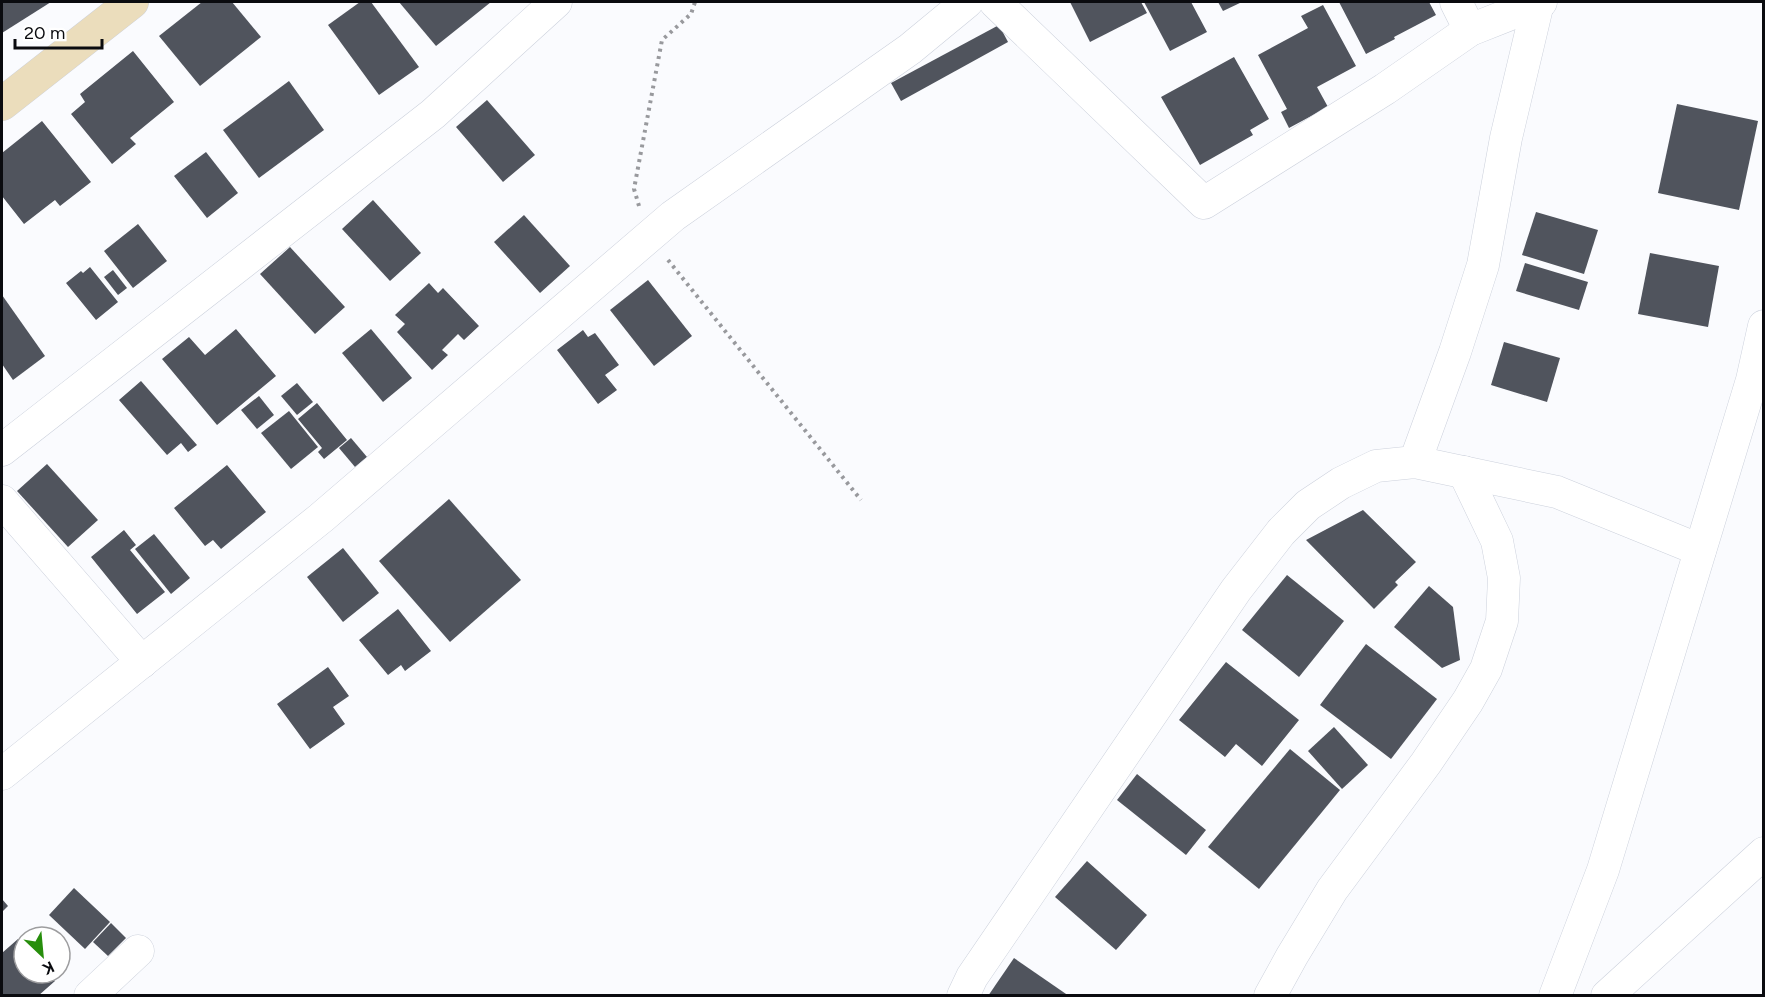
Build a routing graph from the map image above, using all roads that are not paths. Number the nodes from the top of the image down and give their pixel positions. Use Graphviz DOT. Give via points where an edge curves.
graph roads {
  1 [pos="132,2"];
  2 [pos="967,2"];
  3 [pos="995,2"];
  4 [pos="1456,2"];
  5 [pos="1539,2"];
  6 [pos="552,3"];
  7 [pos="1470,30"];
  8 [pos="2,104"];
  9 [pos="1764,326"];
  10 [pos="5,441"];
  11 [pos="1415,462"];
  12 [pos="1464,472"];
  13 [pos="2,501"];
  14 [pos="1700,550"];
  15 [pos="142,662"];
  16 [pos="2,774"];
  17 [pos="1764,853"];
  18 [pos="138,951"];
  19 [pos="90,996"];
  20 [pos="963,996"];
  21 [pos="1270,996"];
  22 [pos="1555,996"];
  23 [pos="1607,996"];
  1 -- 8 [label="street"];
  2 -- 15 [label="street" via="910,49 673,216 321,518"];
  3 -- 7 [label="street" via="1204,202 1385,89"];
  4 -- 7 [label="street"];
  5 -- 7 [label="street"];
  5 -- 11 [label="street" via="1506,138 1483,265"];
  6 -- 10 [label="street" via="433,114"];
  9 -- 14 [label="street" via="1752,380"];
  11 -- 12 [label="street"];
  11 -- 20 [label="street" via="1376,466 1341,483 1308,505 1281,532 1127,748"];
  12 -- 14 [label="street" via="1557,492"];
  12 -- 21 [label="street" via="1497,541 1504,578 1502,621 1486,669 1426,764 1332,890"];
  13 -- 15 [label="street"];
  14 -- 22 [label="street" via="1603,870"];
  15 -- 16 [label="street"];
  17 -- 23 [label="street"];
  18 -- 19 [label="street"];
}
